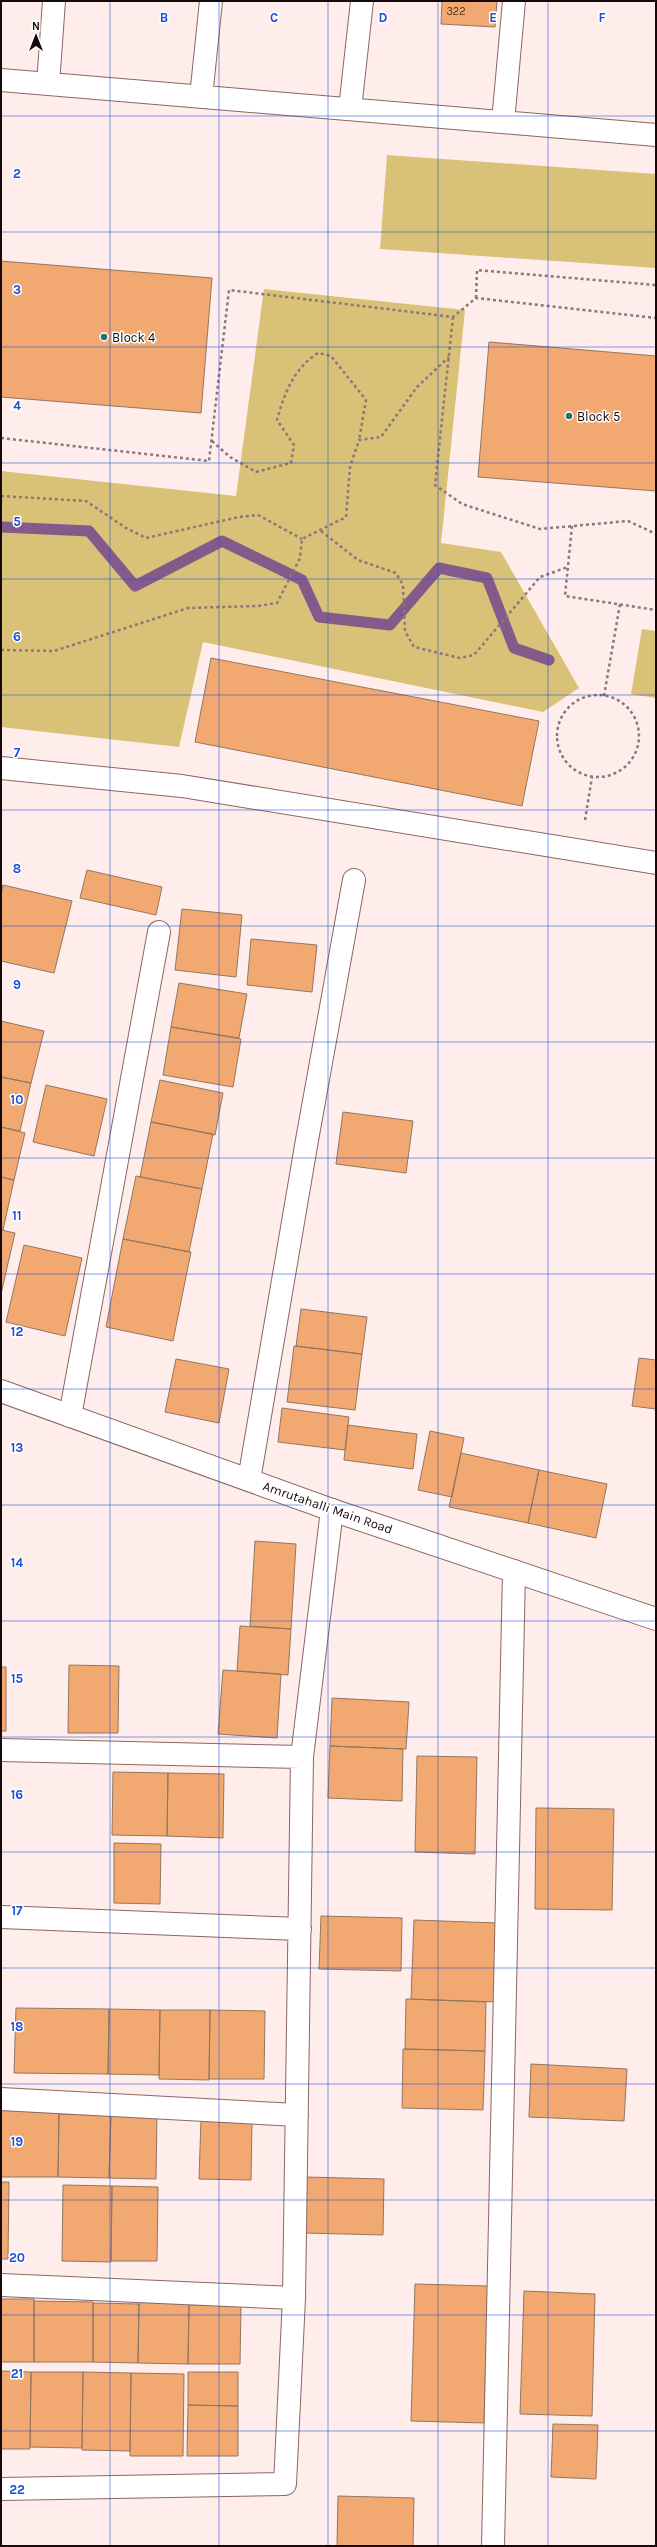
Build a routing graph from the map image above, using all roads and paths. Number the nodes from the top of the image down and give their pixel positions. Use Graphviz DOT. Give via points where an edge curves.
graph roads {
  1 [pos="54,1"];
  2 [pos="211,1"];
  3 [pos="362,1"];
  4 [pos="514,1"];
  5 [pos="1,80"];
  6 [pos="48,84"];
  7 [pos="201,97"];
  8 [pos="350,109"];
  9 [pos="503,122"];
  10 [pos="656,136"];
  11 [pos="656,285"];
  12 [pos="476,298"];
  13 [pos="453,317"];
  14 [pos="656,318"];
  15 [pos="449,357"];
  16 [pos="1,438"];
  17 [pos="359,440"];
  18 [pos="212,441"];
  19 [pos="1,496"];
  20 [pos="572,526"];
  21 [pos="321,531"];
  22 [pos="656,534"];
  23 [pos="302,539"];
  24 [pos="568,567"];
  25 [pos="620,604"];
  26 [pos="656,610"];
  27 [pos="1,650"];
  28 [pos="604,696"];
  29 [pos="1,768"];
  30 [pos="592,777"];
  31 [pos="580,850"];
  32 [pos="656,863"];
  33 [pos="354,880"];
  34 [pos="159,932"];
  35 [pos="1,1391"];
  36 [pos="70,1416"];
  37 [pos="249,1480"];
  38 [pos="332,1510"];
  39 [pos="514,1571"];
  40 [pos="656,1619"];
  41 [pos="1,1750"];
  42 [pos="302,1757"];
  43 [pos="1,1917"];
  44 [pos="300,1930"];
  45 [pos="1,2100"];
  46 [pos="297,2115"];
  47 [pos="1,2285"];
  48 [pos="294,2298"];
  49 [pos="1,2489"];
  50 [pos="493,2546"];
  1 -- 6 [label="street"];
  2 -- 7 [label="street"];
  3 -- 8 [label="street"];
  4 -- 9 [label="street"];
  5 -- 6 [label="street"];
  6 -- 7 [label="street"];
  7 -- 8 [label="street"];
  8 -- 9 [label="street"];
  9 -- 10 [label="street"];
  11 -- 12 [label="path" via="477,270"];
  12 -- 13 [label="path"];
  12 -- 14 [label="path"];
  13 -- 15 [label="path"];
  13 -- 18 [label="path" via="229,290"];
  15 -- 17 [label="path" via="417,387 381,437"];
  15 -- 20 [label="path" via="435,485 462,504 540,529"];
  16 -- 18 [label="path" via="209,461"];
  17 -- 18 [label="path" via="366,400 331,356 318,353 304,362 283,397 277,420 294,445 291,463 256,472 230,457"];
  17 -- 21 [label="path" via="350,467 346,517"];
  19 -- 23 [label="path" via="86,501 146,538 258,515"];
  20 -- 22 [label="path" via="628,521"];
  20 -- 24 [label="path"];
  21 -- 23 [label="path"];
  21 -- 24 [label="path" via="358,560 396,573 403,585 405,631 414,647 460,658 474,655 540,577"];
  23 -- 27 [label="path" via="300,558 277,603 188,608 54,651"];
  24 -- 25 [label="path" via="565,596"];
  25 -- 26 [label="path"];
  25 -- 28 [label="path"];
  28 -- 30 [label="path" via="590,696 577,701 560,722 559,749 567,762 578,772"];
  28 -- 30 [label="path" via="617,700 629,709 637,721 640,736 637,750 630,762 619,772 606,777"];
  29 -- 31 [label="street" via="182,786"];
  30 -- 31 [label="path"];
  31 -- 32 [label="street"];
  33 -- 37 [label="street"];
  34 -- 36 [label="street"];
  35 -- 36 [label="street, Amrutahalli Main Road"];
  36 -- 37 [label="street, Amrutahalli Main Road"];
  37 -- 38 [label="street, Amrutahalli Main Road"];
  38 -- 39 [label="street, Amrutahalli Main Road"];
  38 -- 42 [label="street"];
  39 -- 40 [label="street, Amrutahalli Main Road"];
  39 -- 50 [label="street"];
  41 -- 42 [label="street"];
  42 -- 44 [label="street"];
  43 -- 44 [label="street"];
  44 -- 46 [label="street"];
  45 -- 46 [label="street"];
  46 -- 48 [label="street"];
  47 -- 48 [label="street"];
  48 -- 49 [label="street" via="285,2484"];
}
